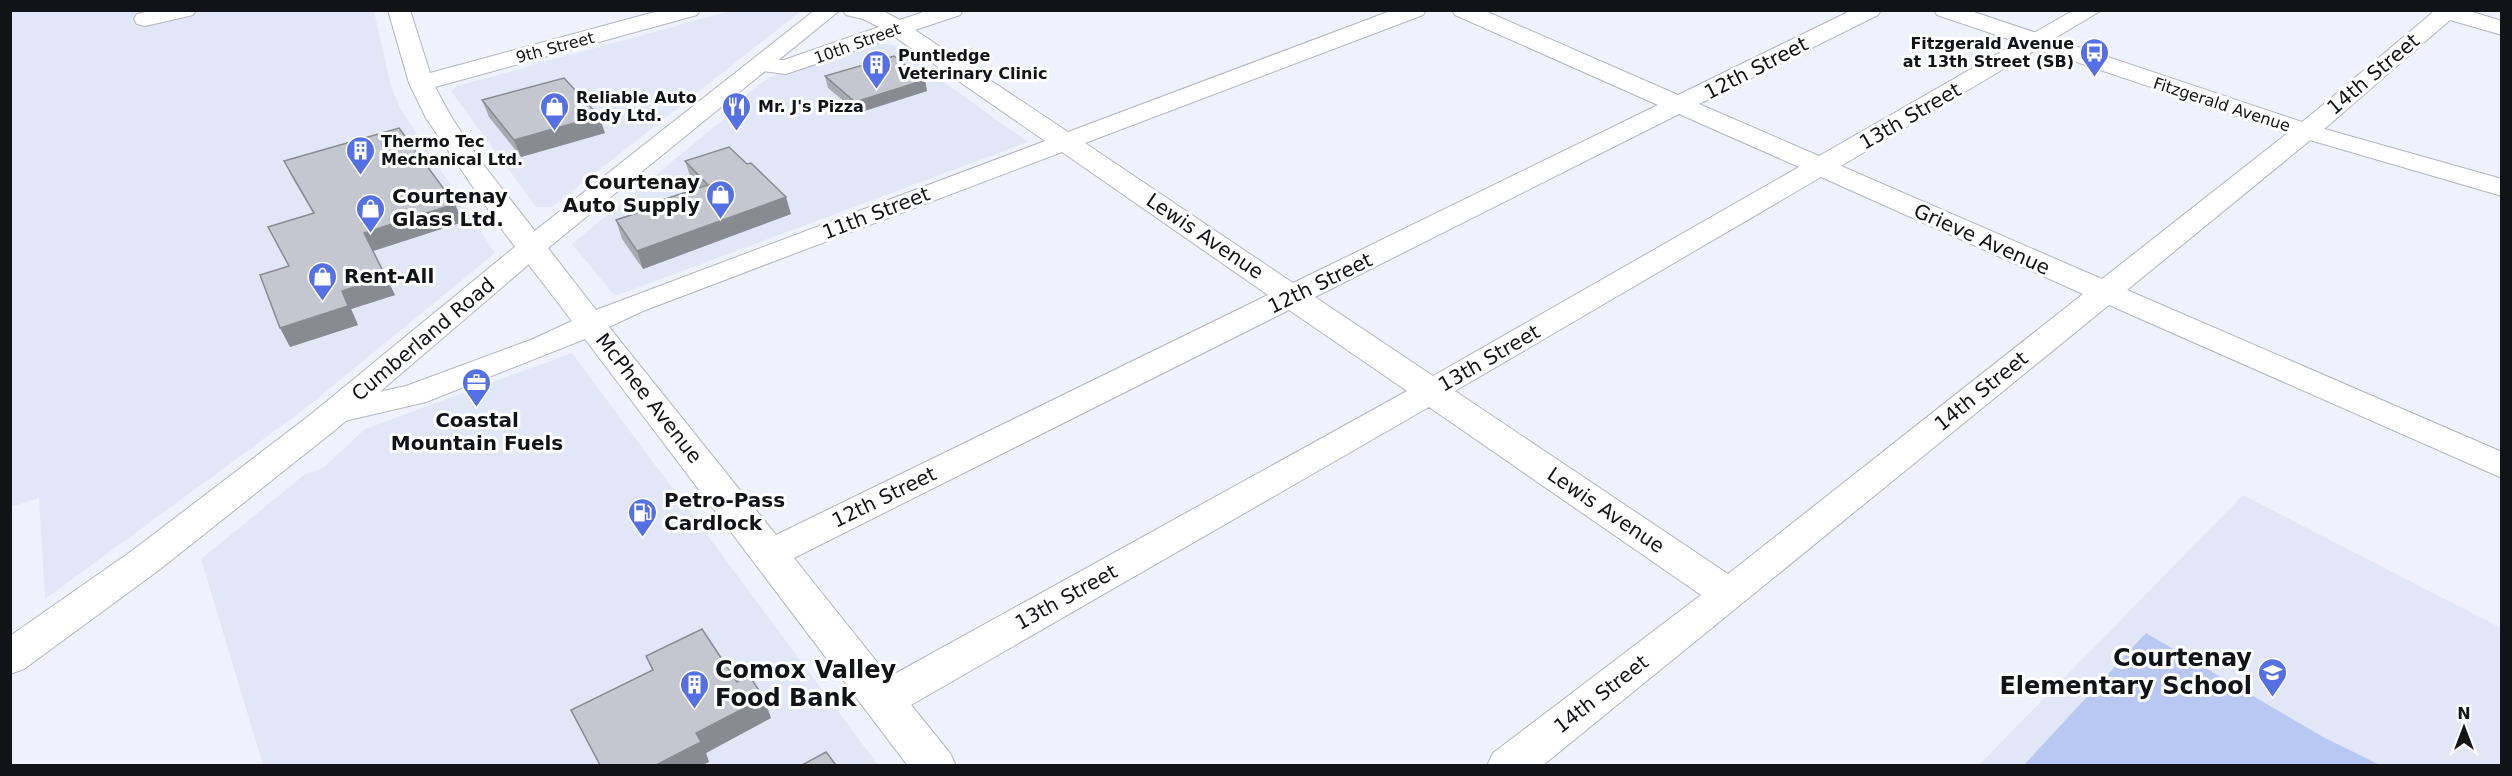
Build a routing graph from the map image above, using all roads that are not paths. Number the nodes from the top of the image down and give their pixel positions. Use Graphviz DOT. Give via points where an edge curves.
graph roads {
  1 [pos="185,10"];
  2 [pos="399,10"];
  3 [pos="688,10"];
  4 [pos="829,10"];
  5 [pos="854,10"];
  6 [pos="952,10"];
  7 [pos="1415,10"];
  8 [pos="1463,10"];
  9 [pos="1870,10"];
  10 [pos="1945,10"];
  11 [pos="2091,10"];
  12 [pos="2445,11"];
  13 [pos="145,20"];
  14 [pos="897,28"];
  15 [pos="2502,28"];
  16 [pos="2036,43"];
  17 [pos="761,65"];
  18 [pos="421,83"];
  19 [pos="1682,105"];
  20 [pos="2305,131"];
  21 [pos="1066,142"];
  22 [pos="1820,168"];
  23 [pos="2502,188"];
  24 [pos="532,248"];
  25 [pos="2103,292"];
  26 [pos="1293,297"];
  27 [pos="592,325"];
  28 [pos="1432,391"];
  29 [pos="336,412"];
  30 [pos="2502,466"];
  31 [pos="770,554"];
  32 [pos="1729,594"];
  33 [pos="10,658"];
  34 [pos="883,700"];
  35 [pos="934,765"];
  36 [pos="1509,765"];
  1 -- 13 [label="street"];
  2 -- 18 [label="street, McPhee Avenue"];
  3 -- 18 [label="street, 9th Street"];
  4 -- 17 [label="street, Cumberland Road"];
  5 -- 14 [label="street, Lewis Avenue"];
  6 -- 14 [label="street, 10th Street"];
  7 -- 21 [label="street, 11th Street"];
  8 -- 19 [label="street, Grieve Avenue"];
  9 -- 19 [label="street, 12th Street"];
  10 -- 16 [label="street, Fitzgerald Avenue"];
  11 -- 16 [label="street, 13th Street"];
  12 -- 15 [label="street"];
  12 -- 20 [label="street, 14th Street"];
  14 -- 17 [label="street, 10th Street" via="872,40 786,67"];
  14 -- 21 [label="street, Lewis Avenue"];
  16 -- 20 [label="street, Fitzgerald Avenue"];
  16 -- 22 [label="street, 13th Street"];
  17 -- 24 [label="street, Cumberland Road"];
  18 -- 24 [label="street, McPhee Avenue" via="475,172"];
  19 -- 22 [label="street, Grieve Avenue"];
  19 -- 26 [label="street, 12th Street"];
  20 -- 23 [label="street, Fitzgerald Avenue"];
  20 -- 25 [label="street, 14th Street"];
  21 -- 26 [label="street, Lewis Avenue"];
  21 -- 27 [label="street, 11th Street" via="632,305"];
  22 -- 25 [label="street, Grieve Avenue"];
  22 -- 28 [label="street, 13th Street"];
  24 -- 27 [label="street, McPhee Avenue"];
  24 -- 29 [label="street, Cumberland Road"];
  25 -- 30 [label="street, Grieve Avenue"];
  25 -- 32 [label="street, 14th Street"];
  26 -- 28 [label="street, Lewis Avenue"];
  26 -- 31 [label="street, 12th Street"];
  27 -- 29 [label="street, 11th Street" via="414,395"];
  27 -- 31 [label="street, McPhee Avenue"];
  28 -- 32 [label="street, Lewis Avenue"];
  28 -- 34 [label="street, 13th Street"];
  29 -- 33 [label="street, Cumberland Road" via="146,560"];
  31 -- 34 [label="street, McPhee Avenue"];
  32 -- 36 [label="street, 14th Street"];
  34 -- 35 [label="street, McPhee Avenue"];
}
